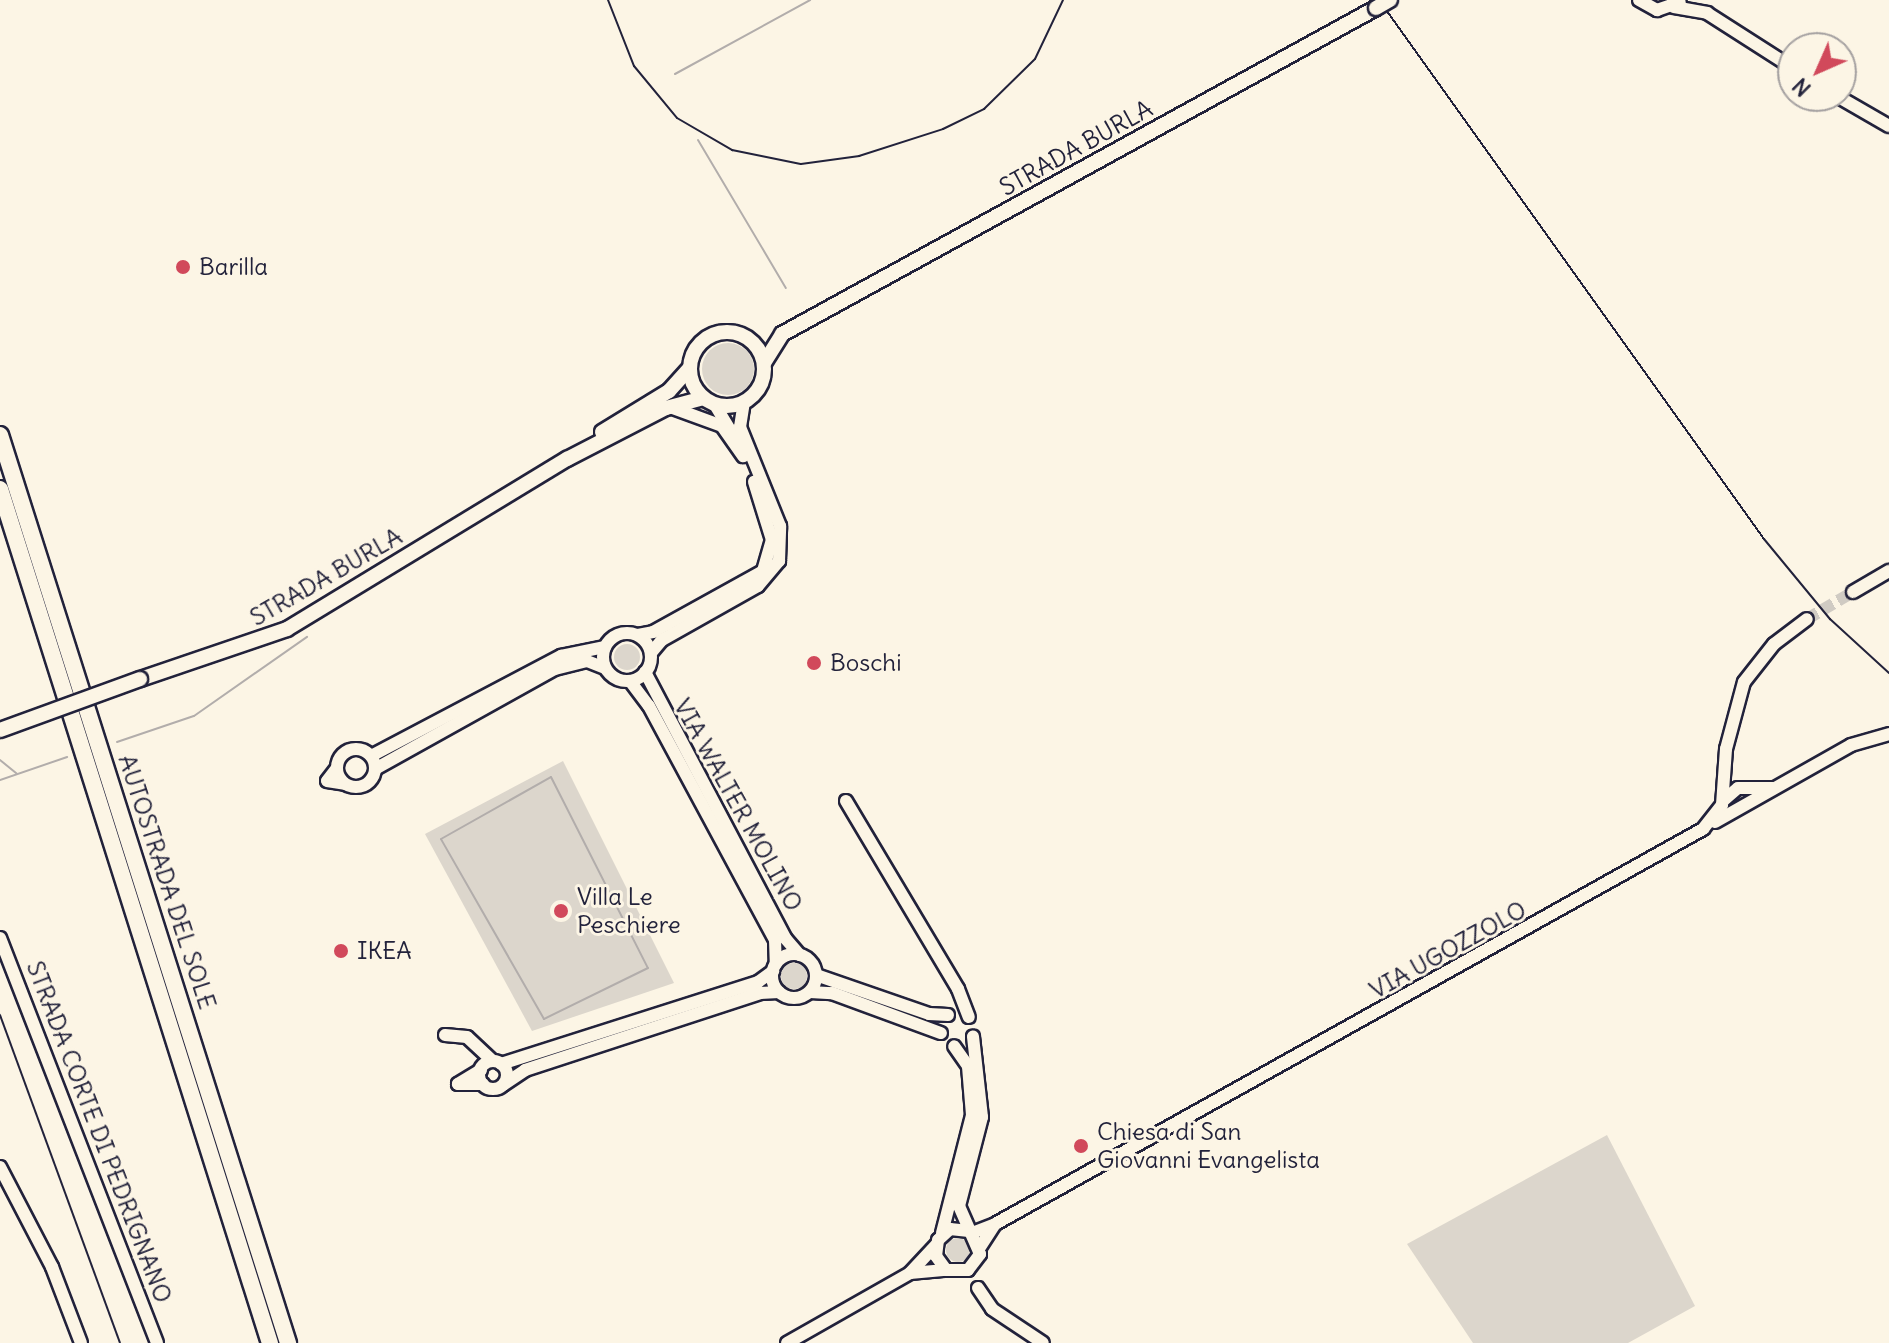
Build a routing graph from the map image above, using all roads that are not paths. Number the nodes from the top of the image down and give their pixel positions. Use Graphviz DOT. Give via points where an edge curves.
graph roads {
  1 [pos="1390,0"];
  2 [pos="1639,0"];
  3 [pos="1697,0"];
  4 [pos="1678,3"];
  5 [pos="1707,13"];
  6 [pos="1777,58"];
  7 [pos="1857,108"];
  8 [pos="1889,126"];
  9 [pos="782,334"];
  10 [pos="749,339"];
  11 [pos="764,363"];
  12 [pos="690,368"];
  13 [pos="709,401"];
  14 [pos="744,402"];
  15 [pos="666,408"];
  16 [pos="0,435"];
  17 [pos="743,456"];
  18 [pos="567,459"];
  19 [pos="0,489"];
  20 [pos="1889,571"];
  21 [pos="1853,592"];
  22 [pos="1807,619"];
  23 [pos="638,635"];
  24 [pos="605,647"];
  25 [pos="651,653"];
  26 [pos="605,668"];
  27 [pos="645,672"];
  28 [pos="630,681"];
  29 [pos="0,730"];
  30 [pos="1889,734"];
  31 [pos="1725,758"];
  32 [pos="373,763"];
  33 [pos="1779,786"];
  34 [pos="1751,788"];
  35 [pos="1726,793"];
  36 [pos="1758,799"];
  37 [pos="846,801"];
  38 [pos="1705,828"];
  39 [pos="0,938"];
  40 [pos="800,955"];
  41 [pos="774,968"];
  42 [pos="816,975"];
  43 [pos="958,989"];
  44 [pos="779,992"];
  45 [pos="810,992"];
  46 [pos="949,1015"];
  47 [pos="969,1017"];
  48 [pos="941,1033"];
  49 [pos="445,1035"];
  50 [pos="973,1037"];
  51 [pos="954,1046"];
  52 [pos="489,1065"];
  53 [pos="483,1084"];
  54 [pos="503,1085"];
  55 [pos="0,1167"];
  56 [pos="995,1224"];
  57 [pos="971,1232"];
  58 [pos="938,1240"];
  59 [pos="980,1247"];
  60 [pos="967,1269"];
  61 [pos="946,1270"];
  62 [pos="910,1273"];
  63 [pos="81,1343"];
  64 [pos="157,1343"];
  65 [pos="270,1343"];
  66 [pos="288,1343"];
  67 [pos="787,1343"];
  68 [pos="1043,1343"];
  1 -- 9 [label="main road, STRADA BURLA, bridge"];
  2 -- 4 [label="street" via="1657,10"];
  3 -- 5 [label="street"];
  4 -- 5 [label="street"];
  5 -- 6 [label="street"];
  7 -- 8 [label="street"];
  9 -- 10 [label="main road, STRADA BURLA"];
  9 -- 11 [label="main road, STRADA BURLA"];
  10 -- 11 [label="main road"];
  10 -- 12 [label="main road, STRADA BURLA" via="726,332 707,338"];
  11 -- 14 [label="main road, STRADA BURLA" via="761,386"];
  12 -- 13 [label="main road"];
  12 -- 18 [label="main road, STRADA BURLA" via="669,391"];
  13 -- 14 [label="main road, STRADA BURLA"];
  13 -- 15 [label="main road, STRADA BURLA"];
  13 -- 17 [label="street"];
  14 -- 25 [label="street" via="740,427 780,526 779,561 758,586 662,640"];
  15 -- 17 [label="street" via="691,411 722,426"];
  15 -- 18 [label="main road, STRADA BURLA"];
  16 -- 66 [label="highway, AUTOSTRADA DEL SOLE"];
  17 -- 23 [label="street" via="770,527 770,560 752,579"];
  18 -- 29 [label="main road, STRADA BURLA, bridge" via="287,629"];
  19 -- 65 [label="highway, AUTOSTRADA DEL SOLE"];
  20 -- 21 [label="street"];
  22 -- 31 [label="street" via="1774,644 1744,682"];
  23 -- 24 [label="street" via="618,634"];
  23 -- 25 [label="street"];
  24 -- 26 [label="street"];
  24 -- 32 [label="street" via="561,656"];
  25 -- 27 [label="street"];
  26 -- 28 [label="street" via="617,679"];
  26 -- 32 [label="street" via="587,661 555,669"];
  27 -- 28 [label="street"];
  27 -- 40 [label="street, VIA WALTER MOLINO" via="785,938"];
  28 -- 41 [label="street, VIA WALTER MOLINO" via="649,706 775,940"];
  30 -- 33 [label="street" via="1851,745"];
  31 -- 34 [label="street" via="1735,777"];
  31 -- 35 [label="street"];
  32 -- 32 [label="street" via="364,785 345,784 337,768 351,749"];
  33 -- 34 [label="street"];
  33 -- 36 [label="street"];
  34 -- 35 [label="street"];
  35 -- 36 [label="street" via="1741,801"];
  35 -- 38 [label="street, VIA UGOZZOLO" via="1718,816"];
  36 -- 38 [label="street"];
  37 -- 43 [label="street"];
  38 -- 56 [label="street, VIA UGOZZOLO"];
  39 -- 64 [label="street, STRADA CORTE DI PEDRIGNANO"];
  40 -- 41 [label="street" via="789,955"];
  40 -- 42 [label="street, VIA WALTER MOLINO" via="811,962"];
  41 -- 44 [label="street, VIA WALTER MOLINO"];
  41 -- 52 [label="street" via="739,989"];
  42 -- 45 [label="street"];
  42 -- 46 [label="street" via="929,1014"];
  43 -- 46 [label="street"];
  43 -- 47 [label="street"];
  44 -- 45 [label="street" via="791,998"];
  44 -- 54 [label="street" via="760,993 525,1070"];
  45 -- 48 [label="street" via="841,996"];
  46 -- 47 [label="street"];
  46 -- 48 [label="street"];
  47 -- 50 [label="street"];
  48 -- 51 [label="street"];
  49 -- 52 [label="street" via="461,1034"];
  50 -- 51 [label="street"];
  50 -- 57 [label="street" via="982,1110 959,1200"];
  51 -- 58 [label="street" via="967,1063 972,1115"];
  52 -- 53 [label="street"];
  52 -- 53 [label="street" via="458,1084"];
  52 -- 54 [label="street" via="507,1074"];
  53 -- 54 [label="street" via="495,1089"];
  55 -- 63 [label="street" via="52,1267"];
  56 -- 57 [label="street, VIA UGOZZOLO"];
  56 -- 59 [label="street, VIA UGOZZOLO"];
  57 -- 58 [label="street, VIA UGOZZOLO" via="955,1228"];
  57 -- 59 [label="street"];
  58 -- 61 [label="street" via="936,1256"];
  58 -- 62 [label="street"];
  59 -- 60 [label="street, VIA UGOZZOLO"];
  60 -- 61 [label="street"];
  60 -- 68 [label="street" via="992,1309"];
  61 -- 62 [label="street"];
  62 -- 67 [label="street"];
}
